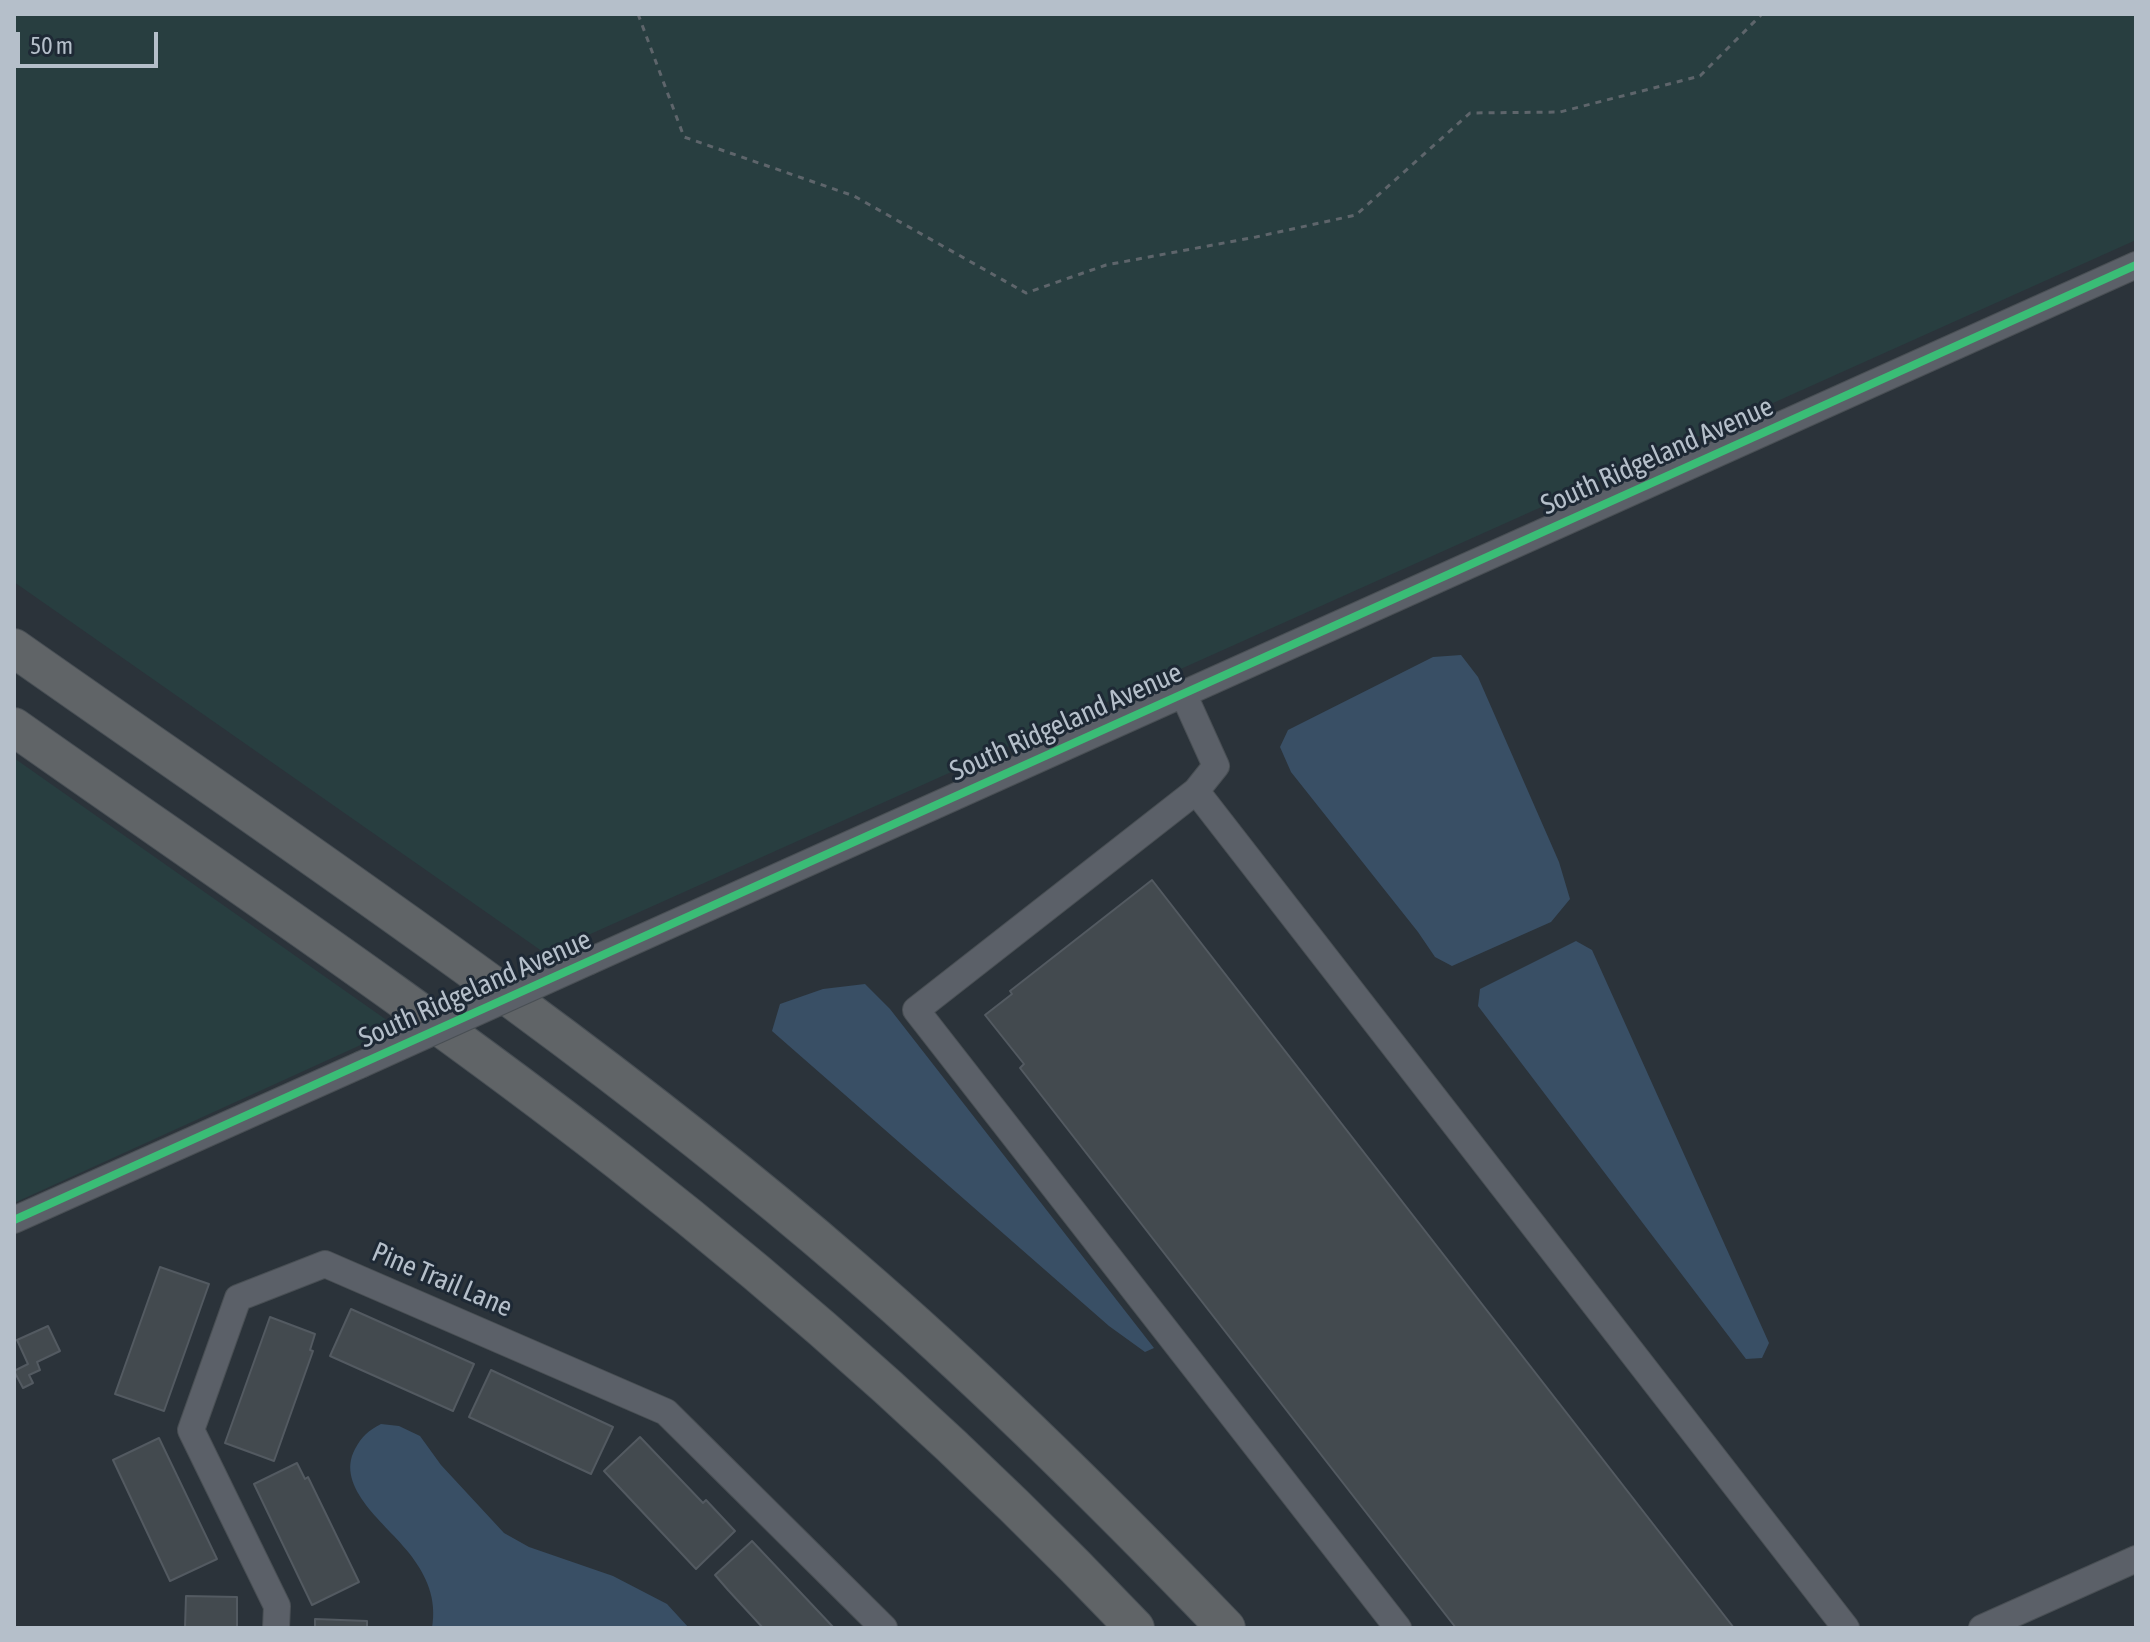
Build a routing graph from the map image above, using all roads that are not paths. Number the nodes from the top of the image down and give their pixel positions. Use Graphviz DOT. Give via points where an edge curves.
graph roads {
  1 [pos="2136,265"];
  2 [pos="14,648"];
  3 [pos="1183,693"];
  4 [pos="14,727"];
  5 [pos="1196,791"];
  6 [pos="14,1220"];
  7 [pos="2136,1559"];
  8 [pos="276,1628"];
  9 [pos="884,1628"];
  10 [pos="1135,1628"];
  11 [pos="1226,1628"];
  12 [pos="1398,1628"];
  13 [pos="1846,1628"];
  14 [pos="1982,1628"];
  1 -- 3 [label="street, South Ridgeland Avenue"];
  2 -- 11 [label="highway" via="540,1020 666,1116 954,1359"];
  3 -- 5 [label="street" via="1216,766"];
  3 -- 6 [label="street, South Ridgeland Avenue, bridge"];
  4 -- 10 [label="highway" via="622,1163 910,1408"];
  5 -- 12 [label="street" via="916,1010"];
  5 -- 13 [label="street"];
  7 -- 14 [label="street"];
  8 -- 9 [label="street, Pine Trail Lane" via="277,1606 191,1430 238,1298 325,1264 666,1412"];
}
